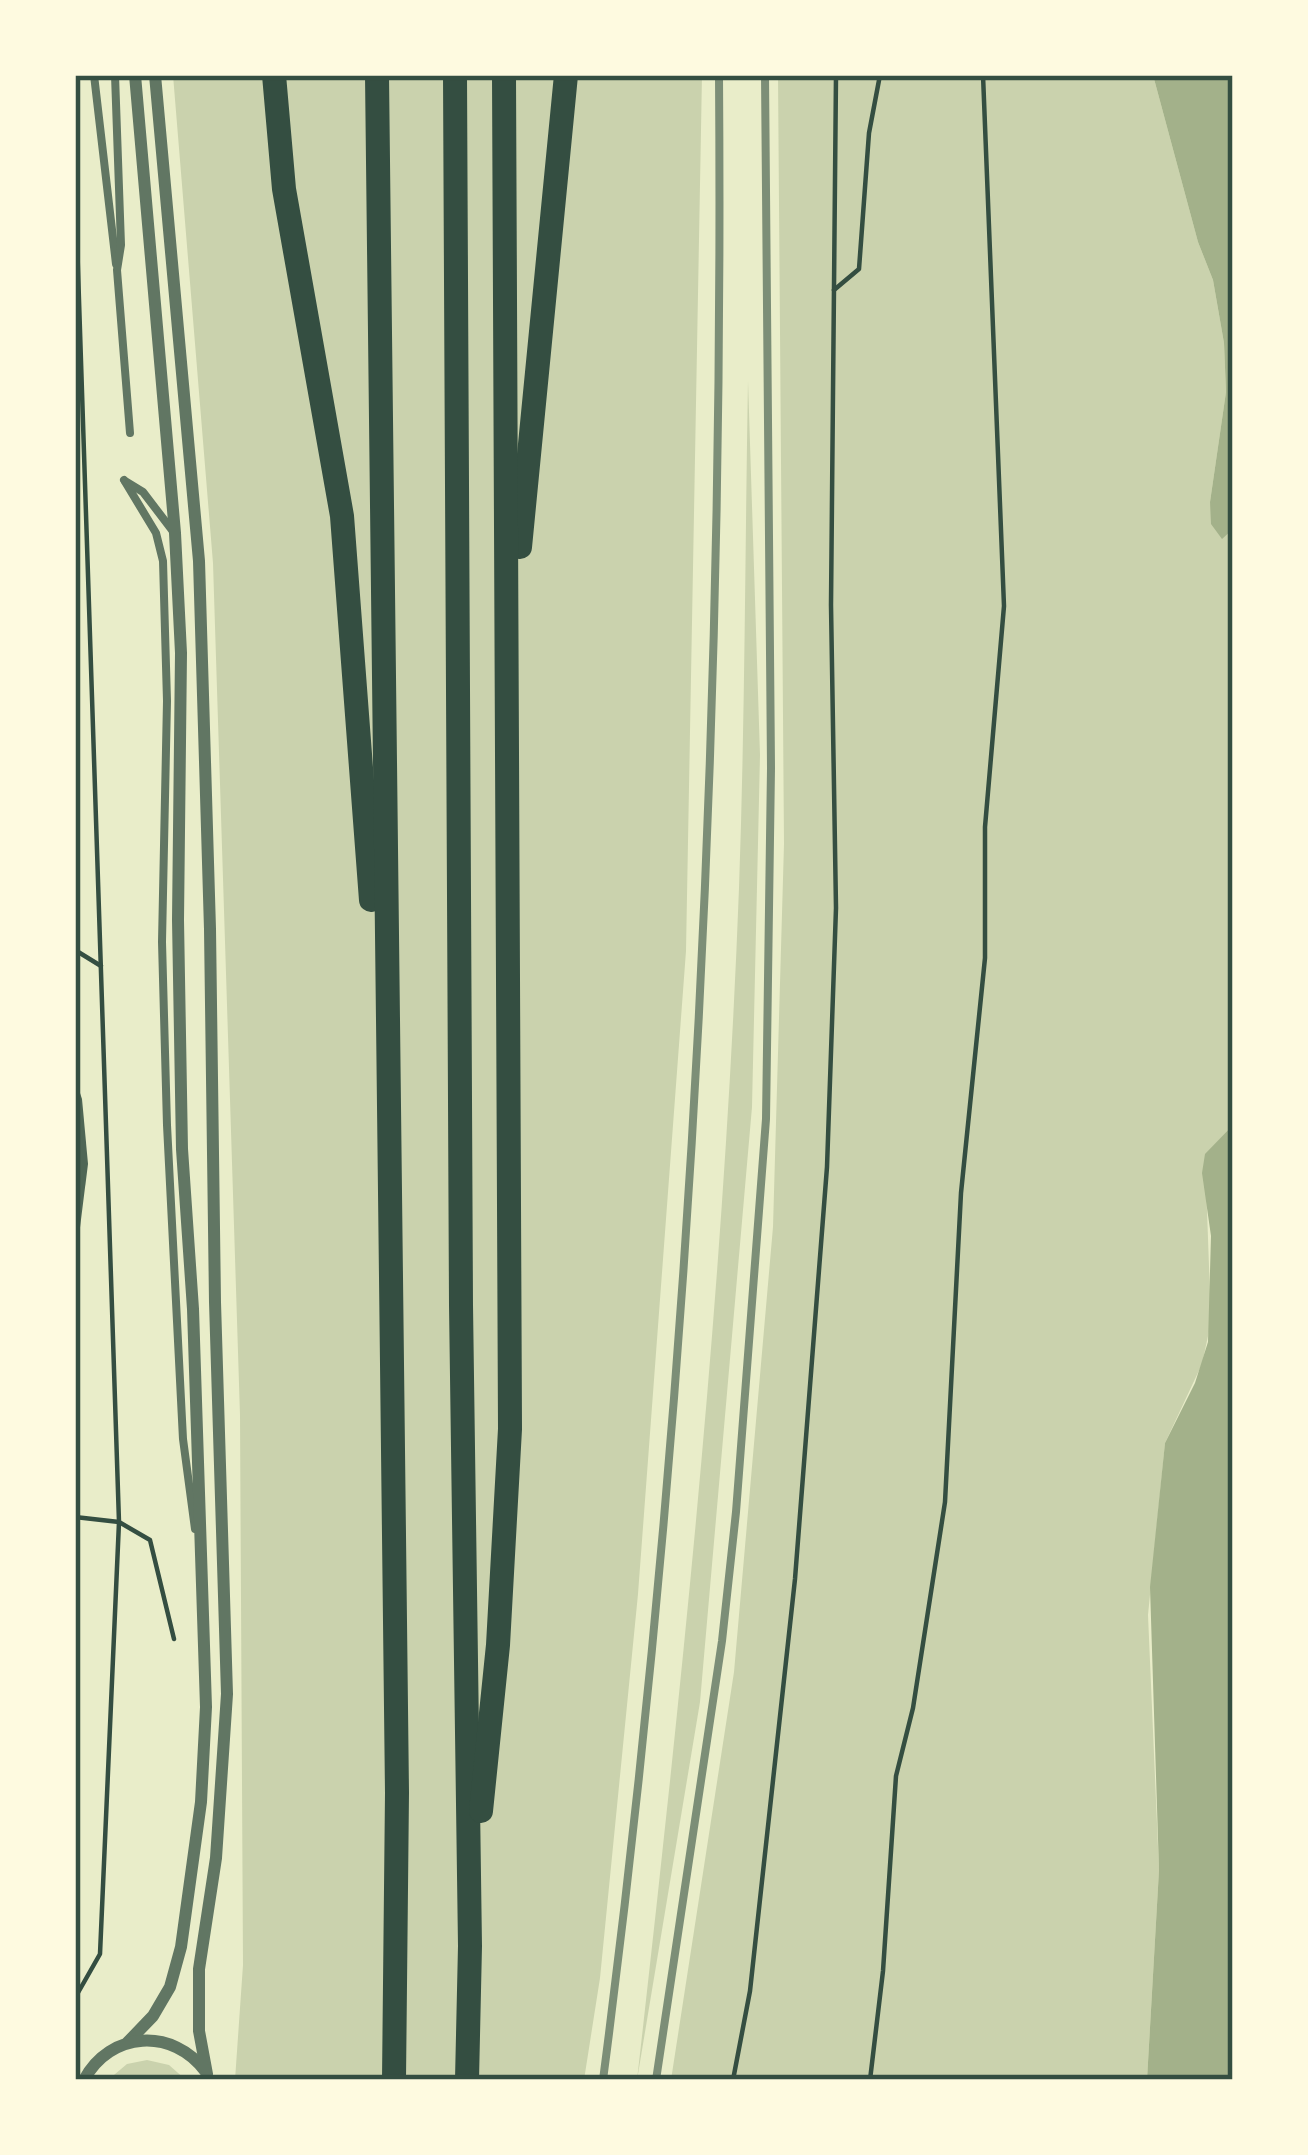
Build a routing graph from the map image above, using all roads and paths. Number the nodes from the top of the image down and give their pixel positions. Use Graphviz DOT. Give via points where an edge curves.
graph roads {
  1 [pos="94,75"];
  2 [pos="115,75"];
  3 [pos="135,75"];
  4 [pos="154,75"];
  5 [pos="274,75"];
  6 [pos="377,75"];
  7 [pos="454,75"];
  8 [pos="504,75"];
  9 [pos="566,75"];
  10 [pos="836,75"];
  11 [pos="880,75"];
  12 [pos="983,75"];
  13 [pos="75,178"];
  14 [pos="117,270"];
  15 [pos="77,275"];
  16 [pos="833,290"];
  17 [pos="130,433"];
  18 [pos="175,533"];
  19 [pos="507,669"];
  20 [pos="75,950"];
  21 [pos="101,966"];
  22 [pos="389,1204"];
  23 [pos="75,1517"];
  24 [pos="119,1522"];
  25 [pos="203,1584"];
  26 [pos="174,1640"];
  27 [pos="470,1921"];
  28 [pos="75,1998"];
  29 [pos="128,2042"];
  30 [pos="99,2059"];
  31 [pos="75,2072"];
  32 [pos="208,2077"];
  33 [pos="84,2080"];
  34 [pos="394,2080"];
  35 [pos="466,2080"];
  36 [pos="733,2080"];
  37 [pos="870,2080"];
  1 -- 14 [label="lane"];
  2 -- 14 [label="lane"];
  3 -- 18 [label="street"];
  4 -- 32 [label="street" via="199,561 210,929 227,1694 199,1969"];
  5 -- 22 [label="highway" via="284,189 342,516"];
  6 -- 22 [label="highway"];
  7 -- 27 [label="highway"];
  8 -- 19 [label="highway"];
  9 -- 19 [label="highway"];
  10 -- 16 [label="path"];
  11 -- 16 [label="path" via="860,269"];
  12 -- 37 [label="path" via="1004,606 986,827 985,958 961,1193 945,1502 896,1776"];
  13 -- 15 [label="path"];
  14 -- 17 [label="lane"];
  15 -- 21 [label="path"];
  16 -- 36 [label="path" via="836,908 827,1167 795,1580"];
  18 -- 25 [label="street" via="182,1149"];
  18 -- 25 [label="lane" via="124,480 163,561 167,1124 183,1439"];
  19 -- 27 [label="highway" via="510,1429"];
  20 -- 21 [label="path"];
  21 -- 24 [label="path"];
  22 -- 34 [label="highway"];
  23 -- 24 [label="path"];
  24 -- 26 [label="path" via="150,1540"];
  24 -- 28 [label="path" via="100,1954"];
  25 -- 29 [label="street" via="206,1707 191,1893 170,1987"];
  27 -- 35 [label="highway"];
  29 -- 30 [label="street"];
  29 -- 32 [label="street" via="174,2045"];
  30 -- 31 [label="street"];
  30 -- 33 [label="street"];
}
